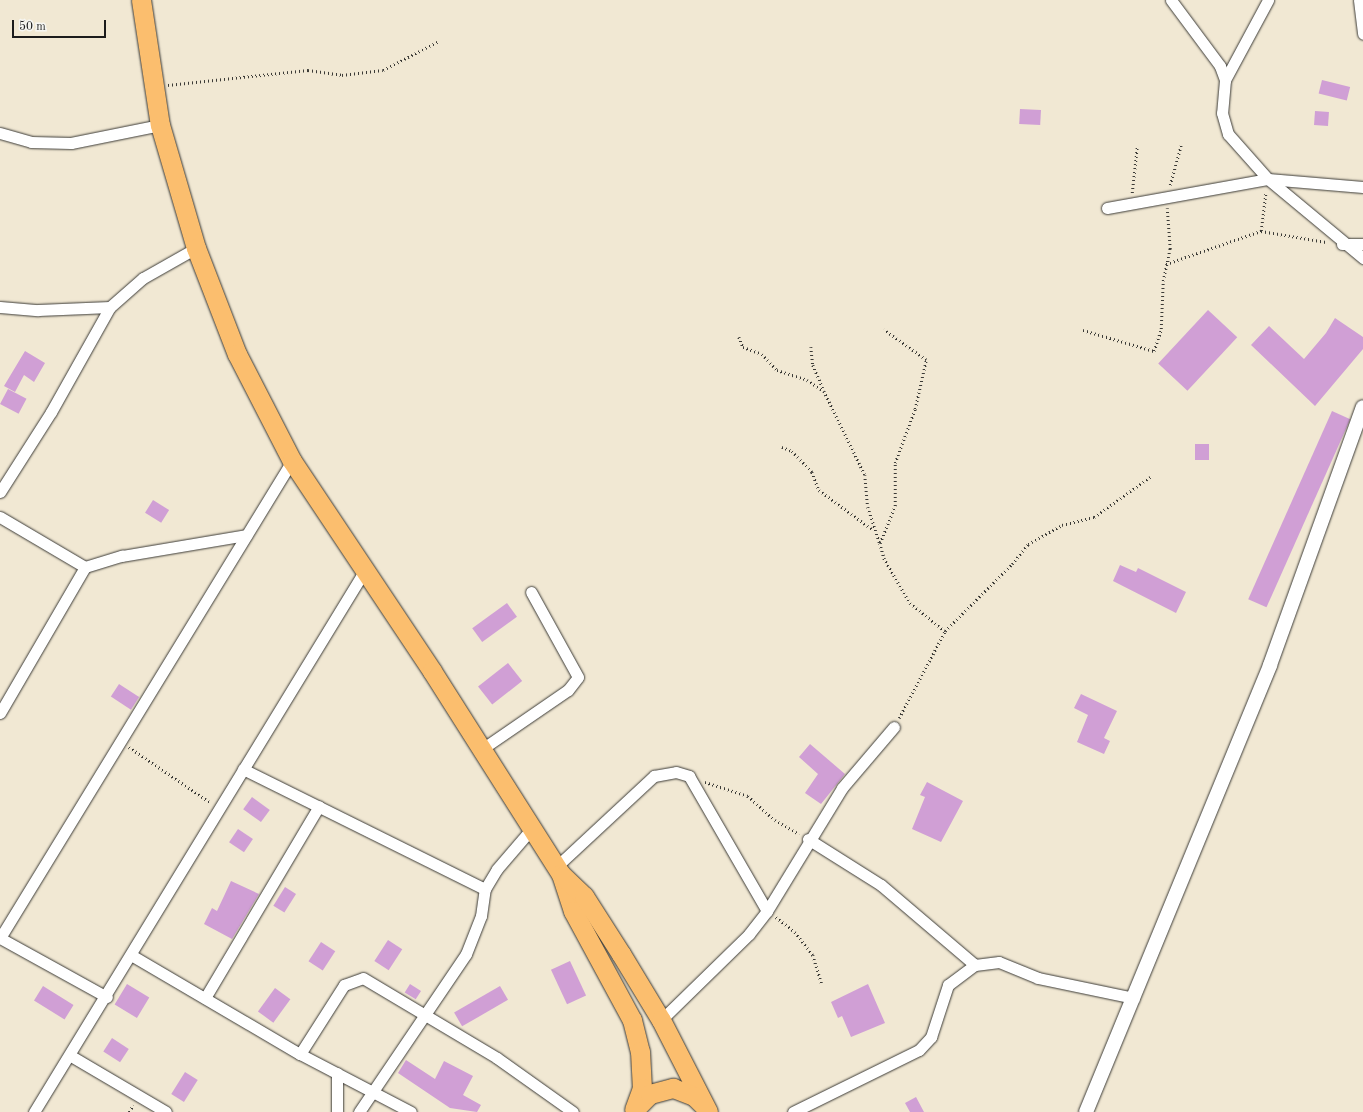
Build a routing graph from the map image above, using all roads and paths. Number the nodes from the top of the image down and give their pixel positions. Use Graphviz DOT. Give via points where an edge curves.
graph roads {
  1 [pos="142,0"];
  2 [pos="1171,0"];
  3 [pos="1268,0"];
  4 [pos="1359,0"];
  5 [pos="1363,34"];
  6 [pos="439,41"];
  7 [pos="1225,80"];
  8 [pos="152,87"];
  9 [pos="160,125"];
  10 [pos="0,133"];
  11 [pos="1181,145"];
  12 [pos="1137,147"];
  13 [pos="1178,162"];
  14 [pos="1268,180"];
  15 [pos="1363,188"];
  16 [pos="1130,201"];
  17 [pos="1107,208"];
  18 [pos="1168,217"];
  19 [pos="1261,231"];
  20 [pos="1342,244"];
  21 [pos="1363,244"];
  22 [pos="196,248"];
  23 [pos="1363,258"];
  24 [pos="1166,264"];
  25 [pos="0,307"];
  26 [pos="110,307"];
  27 [pos="884,330"];
  28 [pos="1083,330"];
  29 [pos="739,337"];
  30 [pos="811,347"];
  31 [pos="824,391"];
  32 [pos="1363,407"];
  33 [pos="782,447"];
  34 [pos="292,461"];
  35 [pos="1150,477"];
  36 [pos="0,492"];
  37 [pos="0,517"];
  38 [pos="874,530"];
  39 [pos="246,535"];
  40 [pos="880,543"];
  41 [pos="85,567"];
  42 [pos="365,570"];
  43 [pos="531,592"];
  44 [pos="945,631"];
  45 [pos="0,713"];
  46 [pos="894,727"];
  47 [pos="119,741"];
  48 [pos="482,748"];
  49 [pos="243,769"];
  50 [pos="689,776"];
  51 [pos="319,806"];
  52 [pos="218,807"];
  53 [pos="533,827"];
  54 [pos="808,839"];
  55 [pos="558,870"];
  56 [pos="485,889"];
  57 [pos="767,911"];
  58 [pos="0,938"];
  59 [pos="131,955"];
  60 [pos="975,965"];
  61 [pos="822,985"];
  62 [pos="107,997"];
  63 [pos="205,998"];
  64 [pos="1134,998"];
  65 [pos="425,1013"];
  66 [pos="661,1020"];
  67 [pos="300,1054"];
  68 [pos="71,1056"];
  69 [pos="337,1073"];
  70 [pos="371,1091"];
  71 [pos="634,1111"];
  72 [pos="34,1112"];
  73 [pos="166,1112"];
  74 [pos="337,1112"];
  75 [pos="359,1112"];
  76 [pos="411,1112"];
  77 [pos="574,1112"];
  78 [pos="708,1112"];
  79 [pos="793,1112"];
  80 [pos="1086,1112"];
  1 -- 8 [label="highway"];
  2 -- 7 [label="street" via="1220,66"];
  3 -- 7 [label="street"];
  4 -- 5 [label="street"];
  6 -- 8 [label="path" via="383,70 342,75 308,70"];
  7 -- 14 [label="street" via="1222,113 1228,134"];
  8 -- 9 [label="highway"];
  9 -- 10 [label="street" via="71,143 31,142"];
  9 -- 22 [label="highway"];
  11 -- 13 [label="path"];
  12 -- 16 [label="path"];
  14 -- 15 [label="street"];
  14 -- 16 [label="street"];
  14 -- 19 [label="path"];
  14 -- 20 [label="street"];
  16 -- 17 [label="street"];
  18 -- 24 [label="path" via="1170,249"];
  19 -- 20 [label="path"];
  19 -- 24 [label="path"];
  20 -- 21 [label="street"];
  20 -- 23 [label="street"];
  22 -- 26 [label="street" via="143,278"];
  22 -- 34 [label="highway" via="238,354"];
  24 -- 28 [label="path" via="1161,329 1154,351"];
  25 -- 26 [label="street" via="38,310"];
  26 -- 36 [label="street" via="51,412"];
  27 -- 40 [label="path" via="926,360 915,409 895,463 895,506"];
  29 -- 31 [label="path" via="743,347 762,354 777,370 807,380"];
  30 -- 31 [label="path" via="813,365"];
  31 -- 38 [label="path" via="865,475"];
  32 -- 64 [label="street" via="1270,665"];
  33 -- 38 [label="path" via="792,451 812,472 818,490"];
  34 -- 39 [label="street"];
  34 -- 42 [label="highway"];
  35 -- 44 [label="path" via="1094,517 1062,526 1028,544 1012,564"];
  37 -- 41 [label="street"];
  38 -- 40 [label="path"];
  39 -- 41 [label="street" via="122,556"];
  39 -- 47 [label="street"];
  40 -- 44 [label="path" via="884,558 910,603"];
  41 -- 45 [label="street"];
  42 -- 48 [label="highway"];
  42 -- 49 [label="street"];
  43 -- 48 [label="street" via="578,677 568,690"];
  44 -- 46 [label="path"];
  46 -- 54 [label="street" via="842,788"];
  47 -- 52 [label="path"];
  47 -- 58 [label="street"];
  48 -- 53 [label="highway"];
  49 -- 51 [label="street"];
  49 -- 52 [label="street"];
  50 -- 54 [label="path" via="748,796 775,820"];
  50 -- 55 [label="street" via="676,772 654,776"];
  50 -- 57 [label="street"];
  51 -- 56 [label="street"];
  51 -- 63 [label="street"];
  52 -- 59 [label="street"];
  53 -- 55 [label="highway"];
  53 -- 56 [label="street" via="497,868"];
  54 -- 57 [label="street"];
  54 -- 60 [label="street" via="880,885"];
  55 -- 66 [label="highway" via="584,896"];
  55 -- 71 [label="highway" via="574,911 632,1020 640,1051 642,1088"];
  56 -- 65 [label="street" via="482,916 472,941"];
  57 -- 61 [label="path" via="795,932 812,955"];
  57 -- 66 [label="street" via="725,959"];
  58 -- 62 [label="street"];
  59 -- 62 [label="street"];
  59 -- 63 [label="street"];
  60 -- 64 [label="street" via="999,962 1045,979"];
  60 -- 79 [label="street" via="948,985 931,1037 919,1050"];
  62 -- 68 [label="street"];
  63 -- 67 [label="street"];
  64 -- 80 [label="street"];
  65 -- 67 [label="street" via="363,978 354,979 344,985"];
  65 -- 70 [label="street"];
  65 -- 77 [label="street"];
  66 -- 78 [label="highway"];
  67 -- 69 [label="street"];
  68 -- 72 [label="street"];
  68 -- 73 [label="street"];
  69 -- 70 [label="street"];
  69 -- 74 [label="street"];
  70 -- 75 [label="street"];
  70 -- 76 [label="street"];
  71 -- 78 [label="highway" via="650,1094 672,1088 694,1096"];
}
